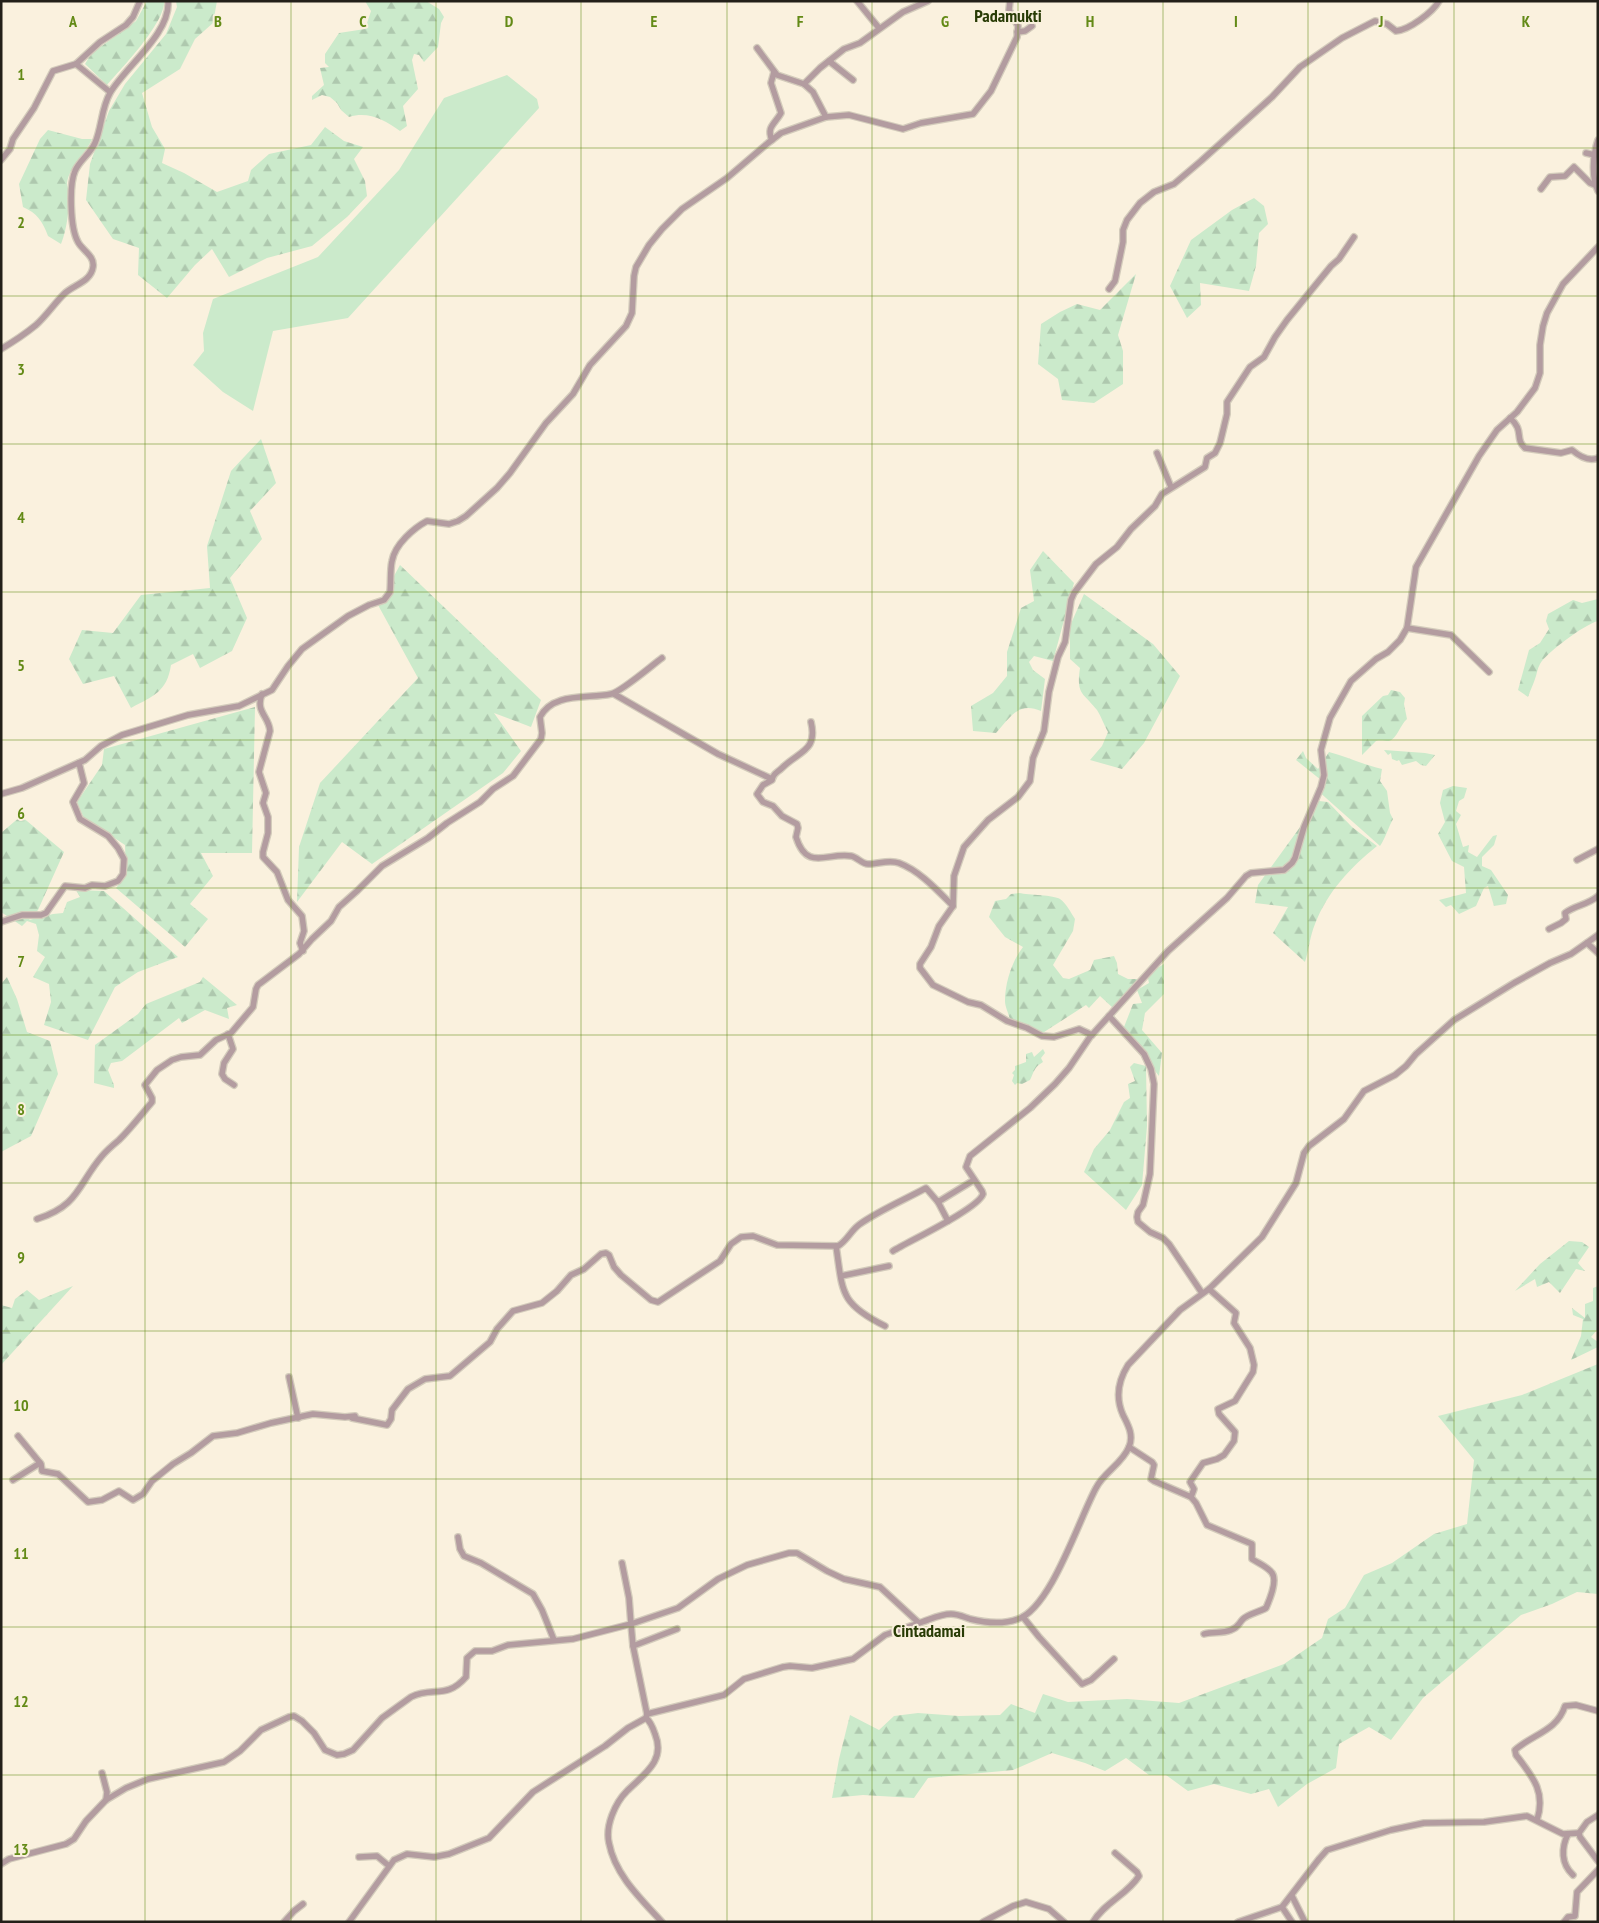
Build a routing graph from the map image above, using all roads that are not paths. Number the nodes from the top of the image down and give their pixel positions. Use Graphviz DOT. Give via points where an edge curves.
graph roads {
  1 [pos="140,1"];
  2 [pos="168,1"];
  3 [pos="857,1"];
  4 [pos="928,1"];
  5 [pos="1010,1"];
  6 [pos="1439,1"];
  7 [pos="1032,26"];
  8 [pos="880,28"];
  9 [pos="1018,32"];
  10 [pos="757,48"];
  11 [pos="829,61"];
  12 [pos="76,64"];
  13 [pos="774,72"];
  14 [pos="853,80"];
  15 [pos="804,84"];
  16 [pos="110,92"];
  17 [pos="826,116"];
  18 [pos="772,140"];
  19 [pos="1598,140"];
  20 [pos="1586,153"];
  21 [pos="1595,155"];
  22 [pos="1,160"];
  23 [pos="1596,188"];
  24 [pos="1541,189"];
  25 [pos="1354,237"];
  26 [pos="1598,246"];
  27 [pos="1109,289"];
  28 [pos="1,349"];
  29 [pos="1510,418"];
  30 [pos="1157,453"];
  31 [pos="1598,458"];
  32 [pos="1171,487"];
  33 [pos="1407,628"];
  34 [pos="662,658"];
  35 [pos="1489,672"];
  36 [pos="262,694"];
  37 [pos="614,694"];
  38 [pos="812,722"];
  39 [pos="79,763"];
  40 [pos="772,779"];
  41 [pos="1,794"];
  42 [pos="1598,849"];
  43 [pos="1577,860"];
  44 [pos="1598,896"];
  45 [pos="953,906"];
  46 [pos="1,922"];
  47 [pos="1549,929"];
  48 [pos="1598,936"];
  49 [pos="1587,943"];
  50 [pos="303,951"];
  51 [pos="1598,953"];
  52 [pos="1109,1016"];
  53 [pos="228,1034"];
  54 [pos="1092,1035"];
  55 [pos="234,1085"];
  56 [pos="974,1180"];
  57 [pos="938,1202"];
  58 [pos="37,1219"];
  59 [pos="948,1221"];
  60 [pos="836,1246"];
  61 [pos="892,1251"];
  62 [pos="889,1266"];
  63 [pos="841,1276"];
  64 [pos="1209,1289"];
  65 [pos="1202,1293"];
  66 [pos="885,1326"];
  67 [pos="289,1377"];
  68 [pos="298,1418"];
  69 [pos="18,1436"];
  70 [pos="1129,1447"];
  71 [pos="40,1463"];
  72 [pos="13,1480"];
  73 [pos="1190,1497"];
  74 [pos="458,1537"];
  75 [pos="622,1563"];
  76 [pos="1023,1617"];
  77 [pos="919,1623"];
  78 [pos="631,1624"];
  79 [pos="677,1629"];
  80 [pos="1204,1634"];
  81 [pos="554,1640"];
  82 [pos="633,1646"];
  83 [pos="1114,1659"];
  84 [pos="1598,1711"];
  85 [pos="646,1716"];
  86 [pos="102,1773"];
  87 [pos="106,1800"];
  88 [pos="1598,1815"];
  89 [pos="1537,1820"];
  90 [pos="1579,1833"];
  91 [pos="1568,1834"];
  92 [pos="1115,1853"];
  93 [pos="359,1857"];
  94 [pos="1598,1861"];
  95 [pos="1,1864"];
  96 [pos="390,1866"];
  97 [pos="1598,1870"];
  98 [pos="1573,1875"];
  99 [pos="1292,1896"];
  100 [pos="303,1904"];
  101 [pos="1282,1908"];
  102 [pos="284,1922"];
  103 [pos="349,1922"];
  104 [pos="662,1922"];
  105 [pos="982,1922"];
  106 [pos="1064,1922"];
  107 [pos="1094,1922"];
  108 [pos="1238,1922"];
  109 [pos="1292,1922"];
  110 [pos="1305,1922"];
  111 [pos="1564,1922"];
  1 -- 12 [label="street" via="126,25 100,42"];
  2 -- 16 [label="street" via="163,23 155,36"];
  3 -- 8 [label="street"];
  4 -- 8 [label="street" via="903,12"];
  5 -- 9 [label="street" via="1009,10"];
  6 -- 27 [label="street" via="1409,27 1395,30 1375,21 1297,69 1232,135 1174,184 1154,192 1140,203 1127,220 1115,281"];
  7 -- 9 [label="street"];
  8 -- 11 [label="street"];
  9 -- 17 [label="street" via="991,91 973,114 903,129 849,115"];
  10 -- 13 [label="street"];
  11 -- 14 [label="street"];
  11 -- 15 [label="street"];
  12 -- 16 [label="street"];
  12 -- 22 [label="street" via="53,71 13,139 10,150"];
  13 -- 15 [label="street"];
  13 -- 18 [label="street" via="771,83 780,113 770,126 768,133"];
  15 -- 17 [label="street" via="813,92"];
  16 -- 28 [label="street" via="96,142 76,168 72,180 74,232 77,241 93,260 91,273 84,282 63,295 36,324"];
  17 -- 18 [label="street"];
  18 -- 36 [label="street" via="727,178 682,209 649,245 634,276 632,313 626,326 590,365 573,394 546,423 497,488 458,521 449,524 427,521 412,531 392,559 388,596 348,616 302,649 276,686"];
  19 -- 21 [label="street"];
  20 -- 21 [label="street"];
  21 -- 23 [label="street"];
  23 -- 24 [label="street" via="1573,167 1565,176 1550,177"];
  25 -- 32 [label="street" via="1340,259 1287,320 1264,357 1250,366 1227,402 1220,443 1215,453 1207,458 1205,467"];
  26 -- 29 [label="street" via="1555,298 1543,326 1539,379"];
  29 -- 31 [label="street" via="1519,428 1525,448 1561,453 1572,450 1586,459"];
  29 -- 33 [label="street" via="1479,456 1416,567"];
  30 -- 32 [label="street"];
  32 -- 45 [label="street" via="1117,547 1100,560 1074,593 1030,781 1021,794 988,820 964,847 954,876"];
  33 -- 35 [label="street" via="1451,635"];
  33 -- 52 [label="street" via="1388,652 1376,658 1351,681 1330,718 1321,750 1323,781 1292,863 1284,870 1246,876 1227,898 1168,951"];
  34 -- 37 [label="street"];
  36 -- 39 [label="street" via="239,706 188,715 122,735"];
  36 -- 50 [label="street" via="260,706 270,727 259,769 268,816 263,857 277,872 288,900 302,916 304,930 300,943"];
  37 -- 40 [label="street" via="718,754"];
  37 -- 50 [label="street" via="558,700 549,707 540,717 541,739 512,776 428,838 382,866 340,906 332,920"];
  38 -- 40 [label="street" via="814,737 811,744"];
  39 -- 41 [label="street"];
  39 -- 46 [label="street" via="84,784 74,804 82,821 108,836 122,852 123,874 118,881 105,886 65,886 46,913 22,915"];
  40 -- 45 [label="street" via="763,785 758,795 763,802 797,824 797,840 808,856 816,859 850,856 866,864 897,862 917,873"];
  42 -- 43 [label="street"];
  44 -- 47 [label="street" via="1572,908 1562,923"];
  45 -- 54 [label="street" via="920,964 931,984 1046,1038 1079,1029"];
  48 -- 49 [label="street"];
  49 -- 51 [label="street"];
  49 -- 64 [label="street" via="1481,1002 1454,1020 1394,1075 1364,1091 1344,1119 1304,1153 1296,1183 1262,1237"];
  50 -- 53 [label="street" via="258,985 253,1007 239,1026"];
  52 -- 54 [label="street"];
  52 -- 65 [label="street" via="1144,1054 1154,1084 1150,1174 1138,1222 1176,1251"];
  53 -- 55 [label="street" via="233,1049 222,1074"];
  53 -- 58 [label="street" via="200,1055 176,1058 157,1070 145,1085 152,1102 101,1156 70,1202"];
  54 -- 56 [label="street" via="1055,1084 970,1156 966,1167"];
  56 -- 57 [label="street"];
  56 -- 59 [label="street" via="982,1191 982,1198"];
  57 -- 59 [label="street"];
  57 -- 60 [label="street" via="926,1188 855,1227"];
  59 -- 61 [label="street"];
  60 -- 63 [label="street"];
  60 -- 68 [label="street" via="777,1245 753,1236 741,1237 731,1244 720,1261 656,1302 637,1290 614,1267 609,1255 603,1253 584,1270 571,1275 542,1303 514,1311 490,1342 450,1376 424,1379 408,1389 392,1410 387,1425 354,1417 314,1414"];
  62 -- 63 [label="street"];
  63 -- 66 [label="street" via="843,1290 856,1308"];
  64 -- 65 [label="street"];
  64 -- 73 [label="street" via="1236,1313 1234,1323 1250,1348 1254,1365 1251,1378 1235,1401 1218,1408 1219,1414 1235,1432 1234,1441 1221,1457 1199,1467 1190,1482 1194,1489"];
  65 -- 70 [label="street" via="1180,1310 1122,1375 1119,1403 1130,1430"];
  67 -- 68 [label="street"];
  68 -- 71 [label="street" via="212,1436 160,1474 143,1494 133,1500 119,1491 102,1500 88,1502 59,1475 42,1471"];
  69 -- 71 [label="street"];
  70 -- 73 [label="street" via="1152,1462 1151,1479"];
  70 -- 76 [label="street" via="1115,1468 1099,1482 1045,1593 1036,1607"];
  71 -- 72 [label="street"];
  73 -- 80 [label="street" via="1207,1524 1251,1544 1252,1559 1274,1577 1266,1608 1243,1619 1239,1626 1229,1631"];
  74 -- 81 [label="street" via="460,1550 467,1557 533,1594"];
  75 -- 78 [label="street"];
  76 -- 77 [label="street" via="1007,1622 984,1622 950,1614"];
  76 -- 83 [label="street" via="1082,1684"];
  77 -- 78 [label="street" via="880,1587 844,1579 797,1553 789,1553 747,1565 718,1579 678,1608"];
  77 -- 85 [label="street" via="885,1635 854,1659 812,1668 790,1666 762,1672 724,1695"];
  78 -- 81 [label="street" via="573,1639"];
  78 -- 82 [label="street"];
  79 -- 82 [label="street"];
  81 -- 87 [label="street" via="475,1651 467,1658 466,1677 455,1688 416,1694 382,1718 352,1750 344,1754 325,1750 314,1733 294,1716 261,1730 228,1760 148,1778"];
  82 -- 85 [label="street"];
  84 -- 89 [label="street" via="1576,1705 1564,1706 1548,1730 1515,1750 1541,1798"];
  85 -- 96 [label="street" via="533,1792 489,1838 449,1854 434,1857 404,1855"];
  85 -- 104 [label="street" via="657,1739 658,1754 645,1776 620,1801 609,1824 609,1843 622,1874"];
  86 -- 87 [label="street"];
  87 -- 95 [label="street" via="71,1842"];
  88 -- 90 [label="street"];
  89 -- 91 [label="street"];
  89 -- 99 [label="street" via="1527,1816 1484,1822 1424,1823 1390,1830 1327,1850"];
  90 -- 91 [label="street"];
  90 -- 94 [label="street"];
  91 -- 98 [label="street" via="1563,1851 1566,1866"];
  92 -- 107 [label="street" via="1139,1876"];
  93 -- 96 [label="street" via="377,1856"];
  96 -- 103 [label="street"];
  97 -- 111 [label="street" via="1577,1892 1575,1916"];
  99 -- 101 [label="street"];
  99 -- 110 [label="street"];
  100 -- 102 [label="street"];
  101 -- 108 [label="street"];
  101 -- 109 [label="street"];
  105 -- 106 [label="street" via="1026,1902 1049,1909"];
}
